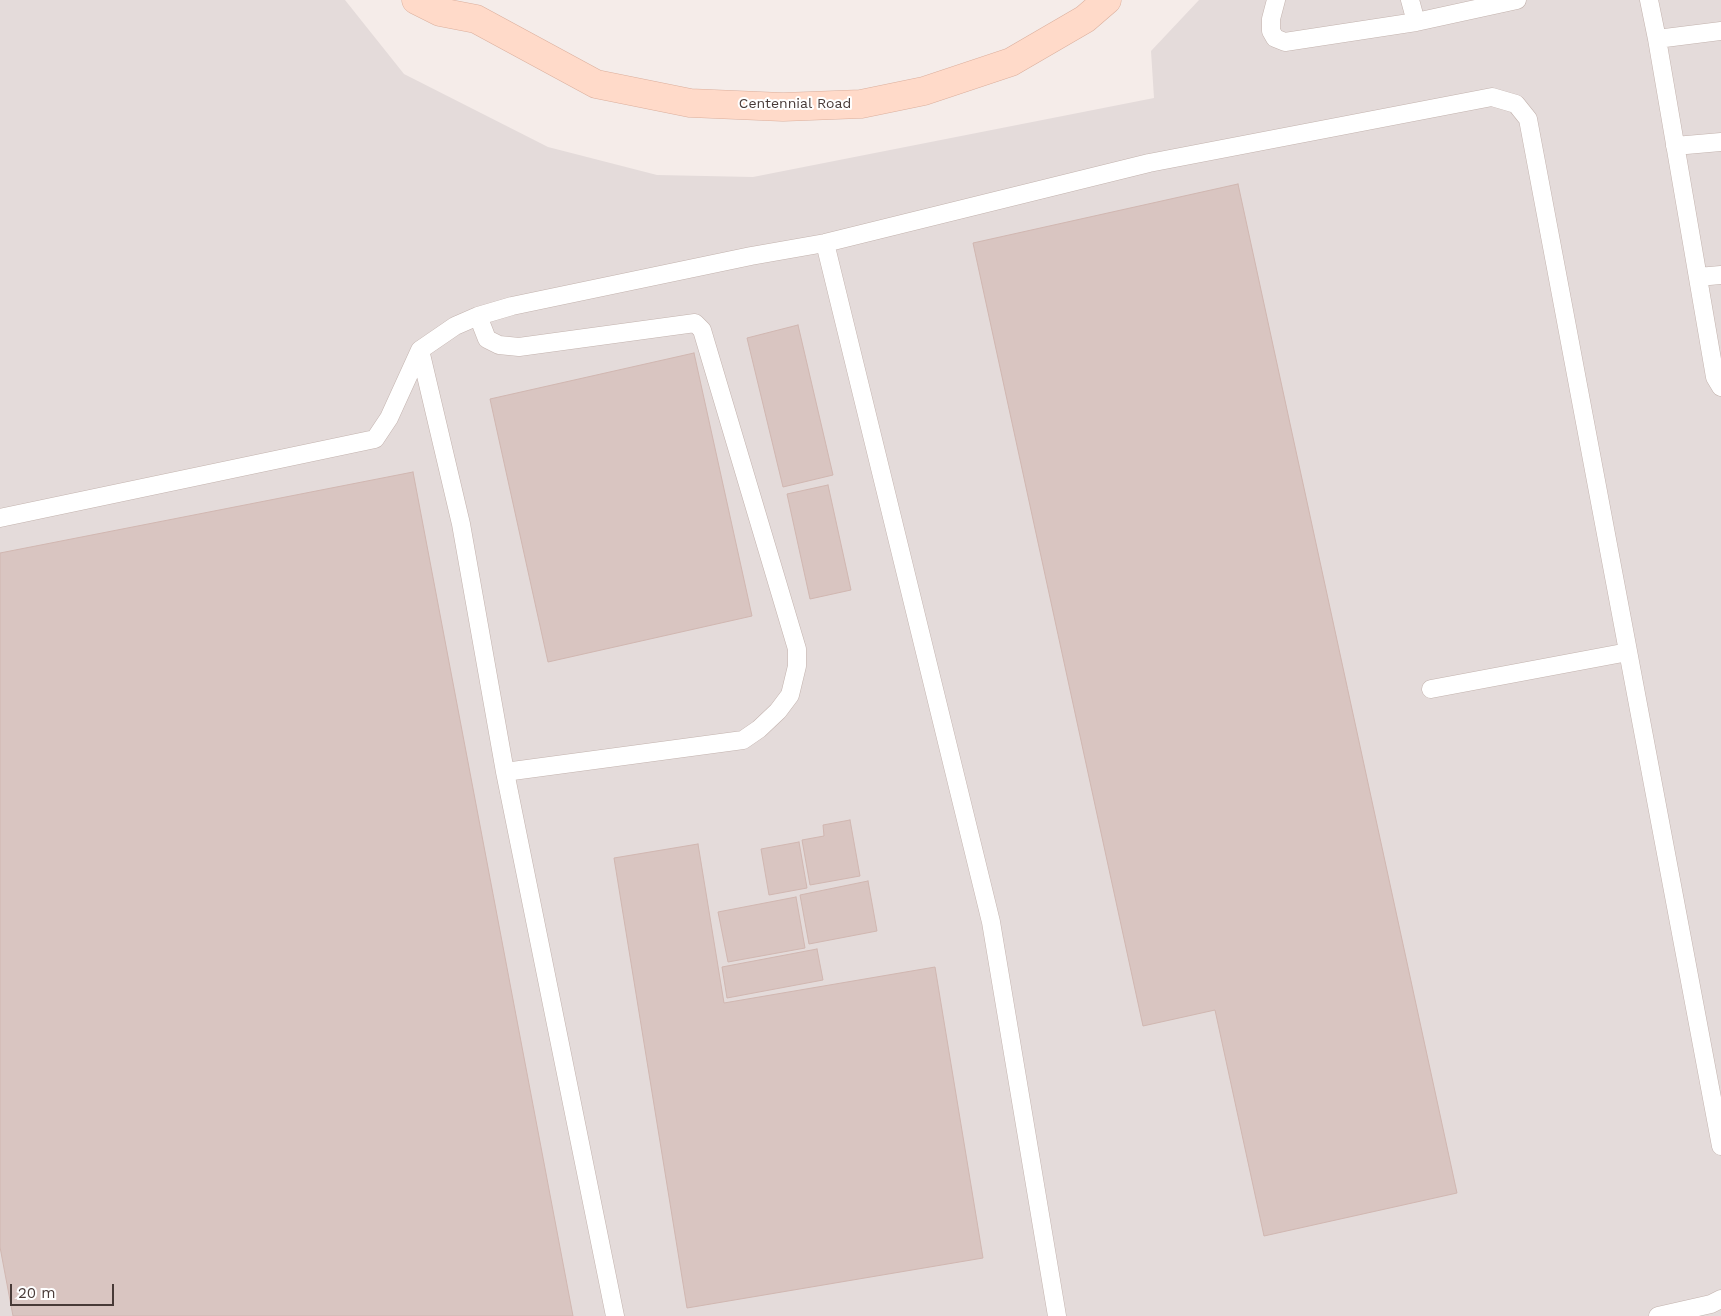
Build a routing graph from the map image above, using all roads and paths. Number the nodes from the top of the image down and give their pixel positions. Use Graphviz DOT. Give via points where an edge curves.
graph roads {
  1 [pos="416,0"];
  2 [pos="1107,0"];
  3 [pos="1276,0"];
  4 [pos="1410,0"];
  5 [pos="1517,0"];
  6 [pos="1649,0"];
  7 [pos="474,10"];
  8 [pos="1416,22"];
  9 [pos="1721,31"];
  10 [pos="1657,39"];
  11 [pos="1721,142"];
  12 [pos="1675,146"];
  13 [pos="825,243"];
  14 [pos="1721,275"];
  15 [pos="1698,277"];
  16 [pos="478,316"];
  17 [pos="420,350"];
  18 [pos="1721,387"];
  19 [pos="0,518"];
  20 [pos="1628,652"];
  21 [pos="1431,689"];
  22 [pos="505,772"];
  23 [pos="1721,1146"];
  24 [pos="1721,1299"];
  25 [pos="615,1316"];
  26 [pos="1057,1316"];
  27 [pos="1658,1316"];
  1 -- 7 [label="street, Centennial Road" via="440,12"];
  2 -- 7 [label="street, Centennial Road" via="1085,19 1011,62 924,91 861,104 783,107 690,103 596,84"];
  3 -- 8 [label="lane" via="1270,18 1271,30 1276,38 1285,42"];
  4 -- 8 [label="lane"];
  5 -- 8 [label="lane"];
  6 -- 10 [label="lane"];
  9 -- 10 [label="lane"];
  10 -- 12 [label="lane"];
  11 -- 12 [label="lane"];
  12 -- 15 [label="lane"];
  13 -- 16 [label="lane" via="512,306"];
  13 -- 20 [label="lane" via="1149,164 1492,97 1516,104 1528,119"];
  13 -- 26 [label="lane" via="991,922"];
  14 -- 15 [label="lane"];
  15 -- 18 [label="lane" via="1715,377"];
  16 -- 17 [label="lane" via="455,326"];
  16 -- 22 [label="lane" via="487,339 499,345 519,347 696,323 702,330 797,649 797,666 790,695 778,711 743,740"];
  17 -- 19 [label="lane" via="389,418 375,439"];
  17 -- 22 [label="lane" via="461,524"];
  20 -- 21 [label="lane"];
  20 -- 23 [label="lane"];
  22 -- 25 [label="lane"];
  24 -- 27 [label="lane"];
}
